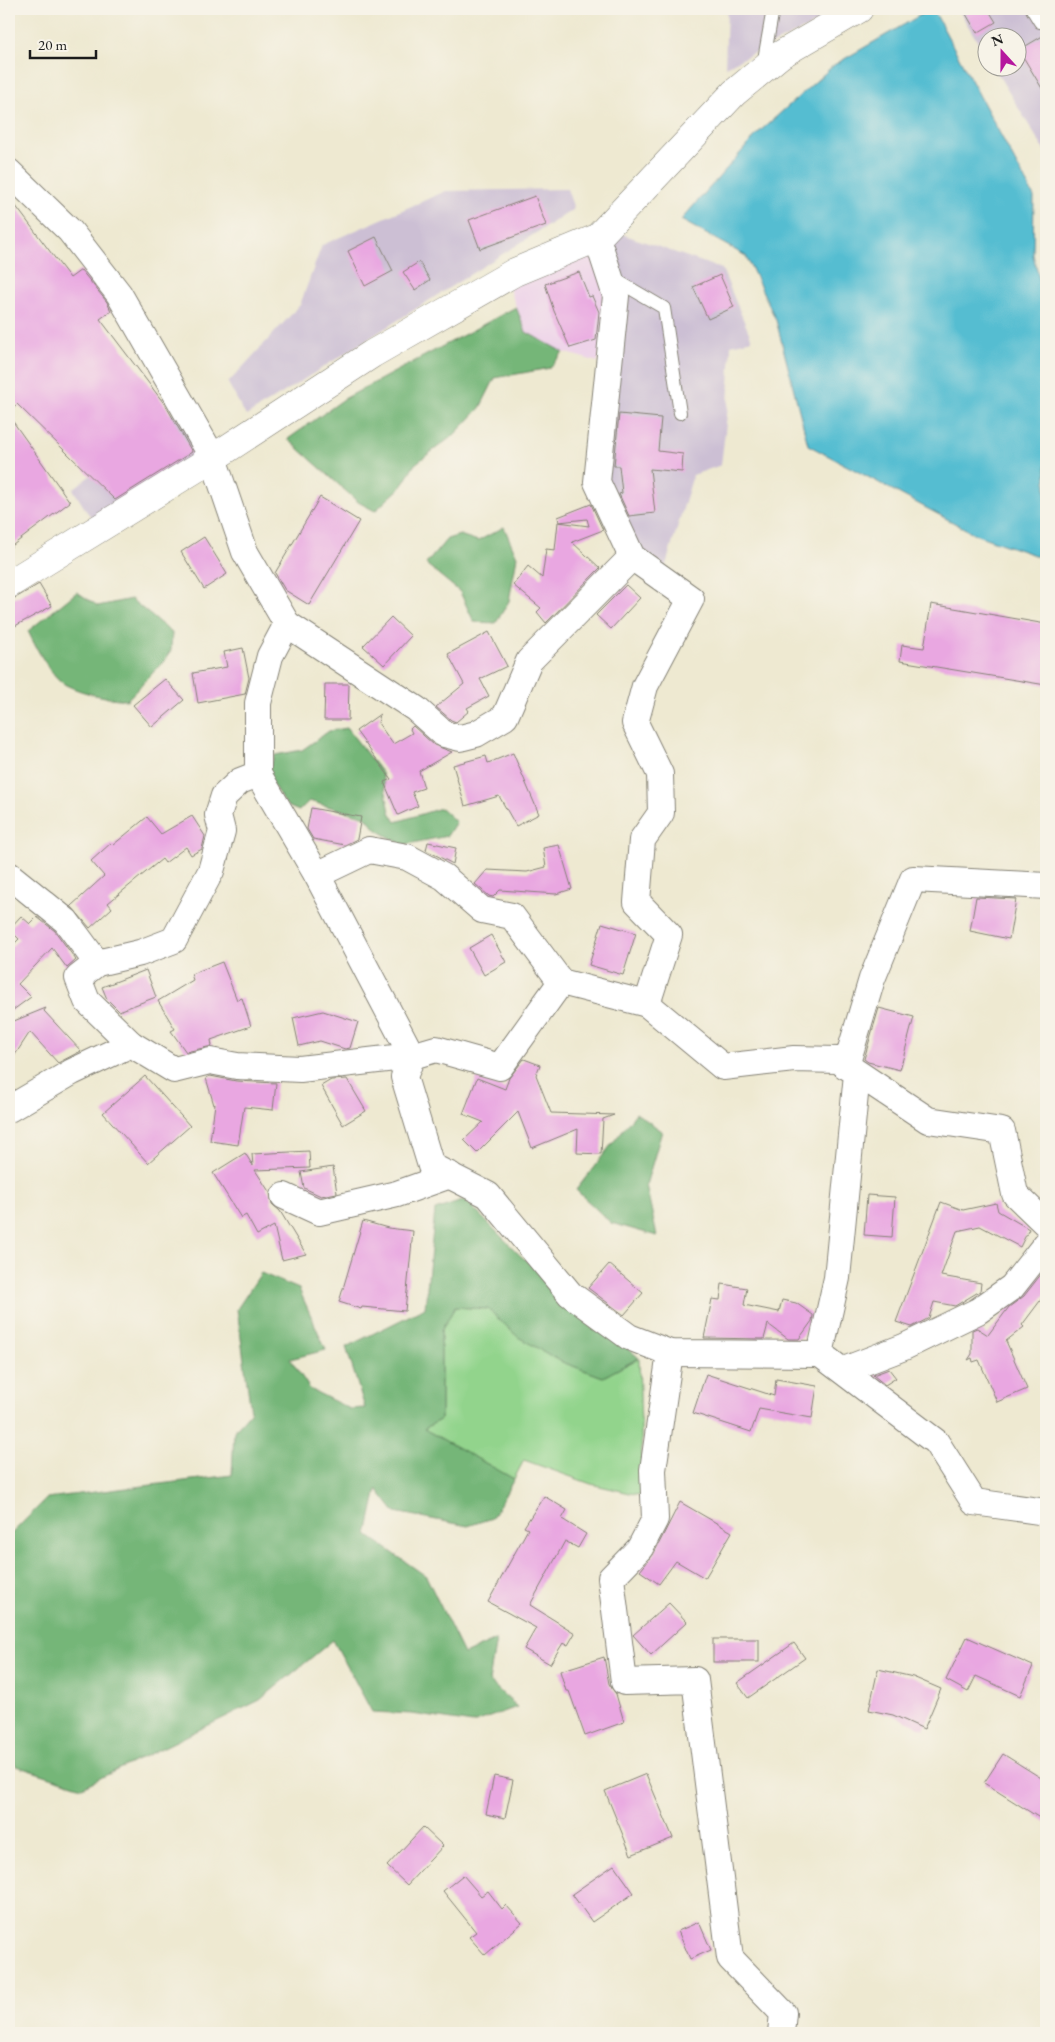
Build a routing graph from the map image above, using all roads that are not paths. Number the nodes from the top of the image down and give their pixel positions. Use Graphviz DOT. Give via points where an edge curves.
graph roads {
  1 [pos="773,9"];
  2 [pos="859,9"];
  3 [pos="1032,9"];
  4 [pos="1040,22"];
  5 [pos="762,70"];
  6 [pos="9,172"];
  7 [pos="597,238"];
  8 [pos="609,275"];
  9 [pos="680,413"];
  10 [pos="214,458"];
  11 [pos="632,557"];
  12 [pos="9,584"];
  13 [pos="287,624"];
  14 [pos="258,774"];
  15 [pos="9,875"];
  16 [pos="317,876"];
  17 [pos="1046,886"];
  18 [pos="96,963"];
  19 [pos="561,982"];
  20 [pos="647,1004"];
  21 [pos="131,1044"];
  22 [pos="412,1056"];
  23 [pos="852,1070"];
  24 [pos="9,1109"];
  25 [pos="450,1175"];
  26 [pos="284,1196"];
  27 [pos="1046,1224"];
  28 [pos="1046,1244"];
  29 [pos="670,1353"];
  30 [pos="820,1354"];
  31 [pos="844,1370"];
  32 [pos="1046,1512"];
  33 [pos="781,2033"];
  1 -- 5 [label="lane"];
  2 -- 5 [label="street" via="780,55"];
  3 -- 4 [label="lane"];
  5 -- 7 [label="street" via="734,93"];
  6 -- 10 [label="street" via="70,230 119,294"];
  7 -- 8 [label="street"];
  7 -- 10 [label="street" via="515,272 372,354"];
  8 -- 9 [label="lane" via="664,308"];
  8 -- 11 [label="street" via="616,296 597,482"];
  10 -- 12 [label="street"];
  10 -- 13 [label="street" via="245,552"];
  11 -- 13 [label="street" via="529,661 505,717 476,734 460,738 444,734 416,709"];
  11 -- 20 [label="street" via="691,599 645,686 635,724 660,774 661,813 642,840 637,902 668,935"];
  13 -- 14 [label="street" via="270,656 258,703"];
  14 -- 16 [label="street"];
  14 -- 18 [label="street" via="240,781 224,796 218,815 222,831 211,871 174,940 140,953"];
  15 -- 18 [label="street" via="66,921"];
  16 -- 19 [label="street" via="369,850 407,857 444,877 482,910 512,916"];
  16 -- 22 [label="street"];
  17 -- 23 [label="street" via="913,879 872,979"];
  18 -- 21 [label="street" via="78,978 87,1001"];
  19 -- 20 [label="street"];
  19 -- 22 [label="street" via="500,1067 436,1049"];
  20 -- 23 [label="street" via="723,1066 794,1059 838,1060"];
  21 -- 22 [label="street" via="174,1070 210,1061 237,1066 300,1069"];
  21 -- 24 [label="street" via="72,1072"];
  22 -- 25 [label="street" via="404,1077 431,1166"];
  23 -- 27 [label="street" via="928,1120 1002,1131 1016,1194"];
  23 -- 30 [label="street" via="837,1278"];
  25 -- 26 [label="street" via="397,1194 319,1212"];
  25 -- 29 [label="street" via="488,1195 570,1294 629,1337"];
  28 -- 31 [label="street" via="1012,1287 978,1311 904,1347"];
  29 -- 30 [label="street"];
  29 -- 33 [label="street" via="652,1470 655,1519 640,1548 611,1578 624,1682 694,1680 730,1958 783,2013"];
  30 -- 31 [label="street"];
  31 -- 32 [label="street" via="936,1442 974,1502"];
}
